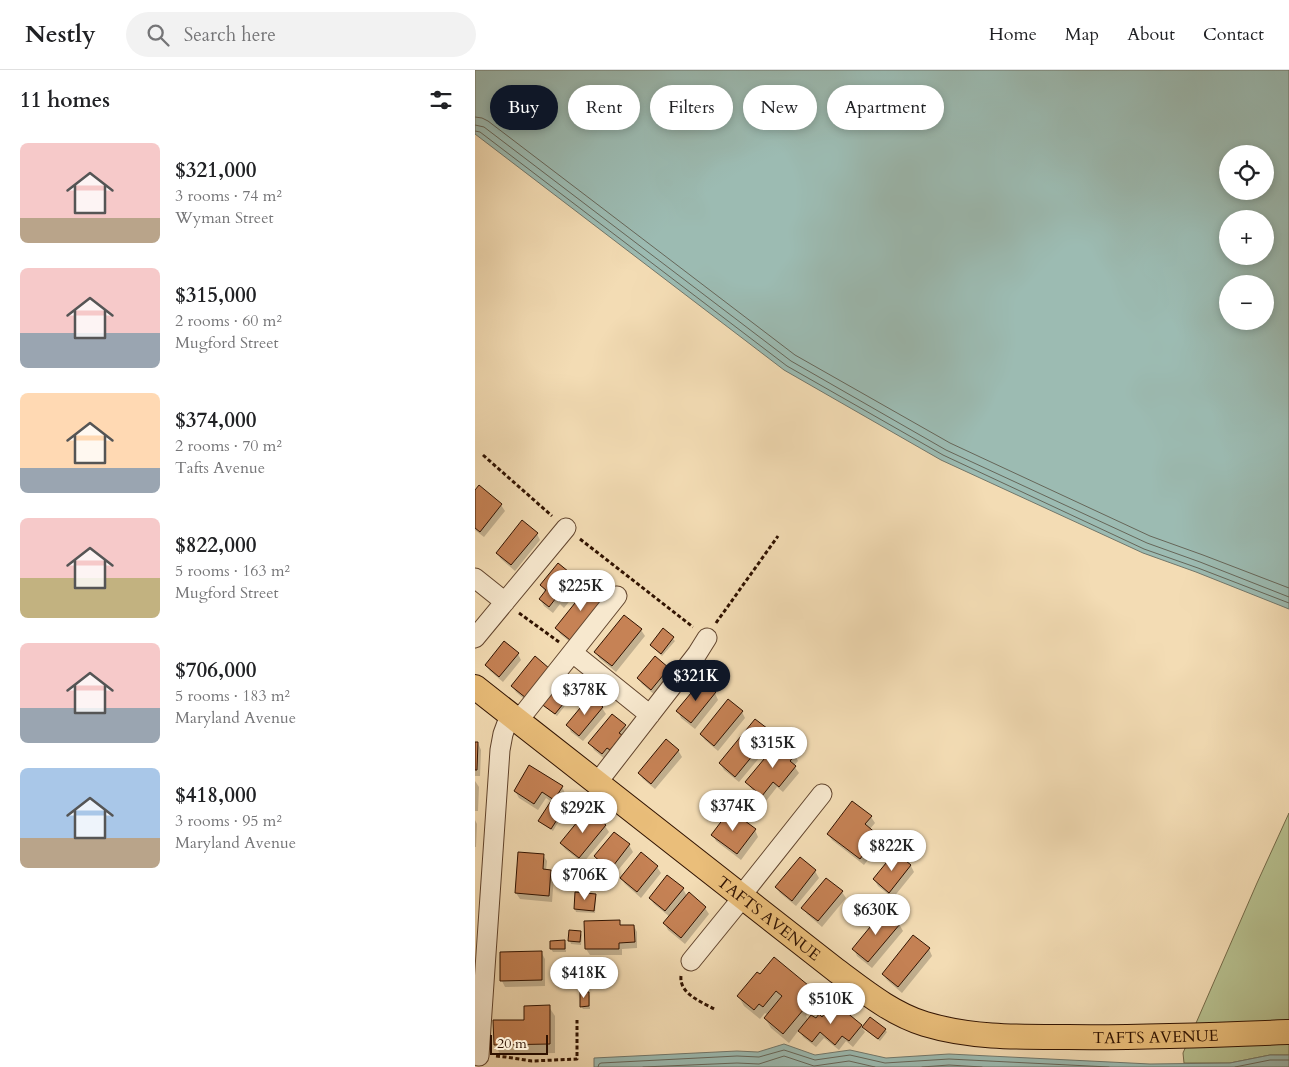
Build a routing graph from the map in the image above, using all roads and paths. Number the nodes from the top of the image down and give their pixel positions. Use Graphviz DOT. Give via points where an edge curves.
graph roads {
  1 [pos="483,455"];
  2 [pos="566,528"];
  3 [pos="778,536"];
  4 [pos="475,578"];
  5 [pos="617,596"];
  6 [pos="505,602"];
  7 [pos="475,638"];
  8 [pos="707,638"];
  9 [pos="573,653"];
  10 [pos="475,688"];
  11 [pos="649,715"];
  12 [pos="514,718"];
  13 [pos="597,783"];
  14 [pos="823,794"];
  15 [pos="742,897"];
  16 [pos="691,961"];
  17 [pos="715,1010"];
  18 [pos="577,1020"];
  19 [pos="1289,1032"];
  20 [pos="479,1056"];
  1 -- 2 [label="path"];
  2 -- 6 [label="street"];
  2 -- 8 [label="path"];
  3 -- 8 [label="path"];
  4 -- 6 [label="street"];
  5 -- 9 [label="street"];
  6 -- 7 [label="street"];
  6 -- 9 [label="path"];
  8 -- 11 [label="street"];
  9 -- 11 [label="street"];
  9 -- 12 [label="street"];
  10 -- 12 [label="main road, TAFTS AVENUE"];
  11 -- 13 [label="street"];
  12 -- 13 [label="main road, TAFTS AVENUE"];
  12 -- 20 [label="street" via="503,734 500,750"];
  13 -- 15 [label="main road, TAFTS AVENUE"];
  14 -- 15 [label="street"];
  15 -- 16 [label="street"];
  15 -- 19 [label="main road, TAFTS AVENUE" via="879,1001 931,1026 979,1034 1052,1037"];
  16 -- 17 [label="path" via="682,973 682,986 687,993"];
  18 -- 20 [label="path" via="577,1060 532,1061"];
}
